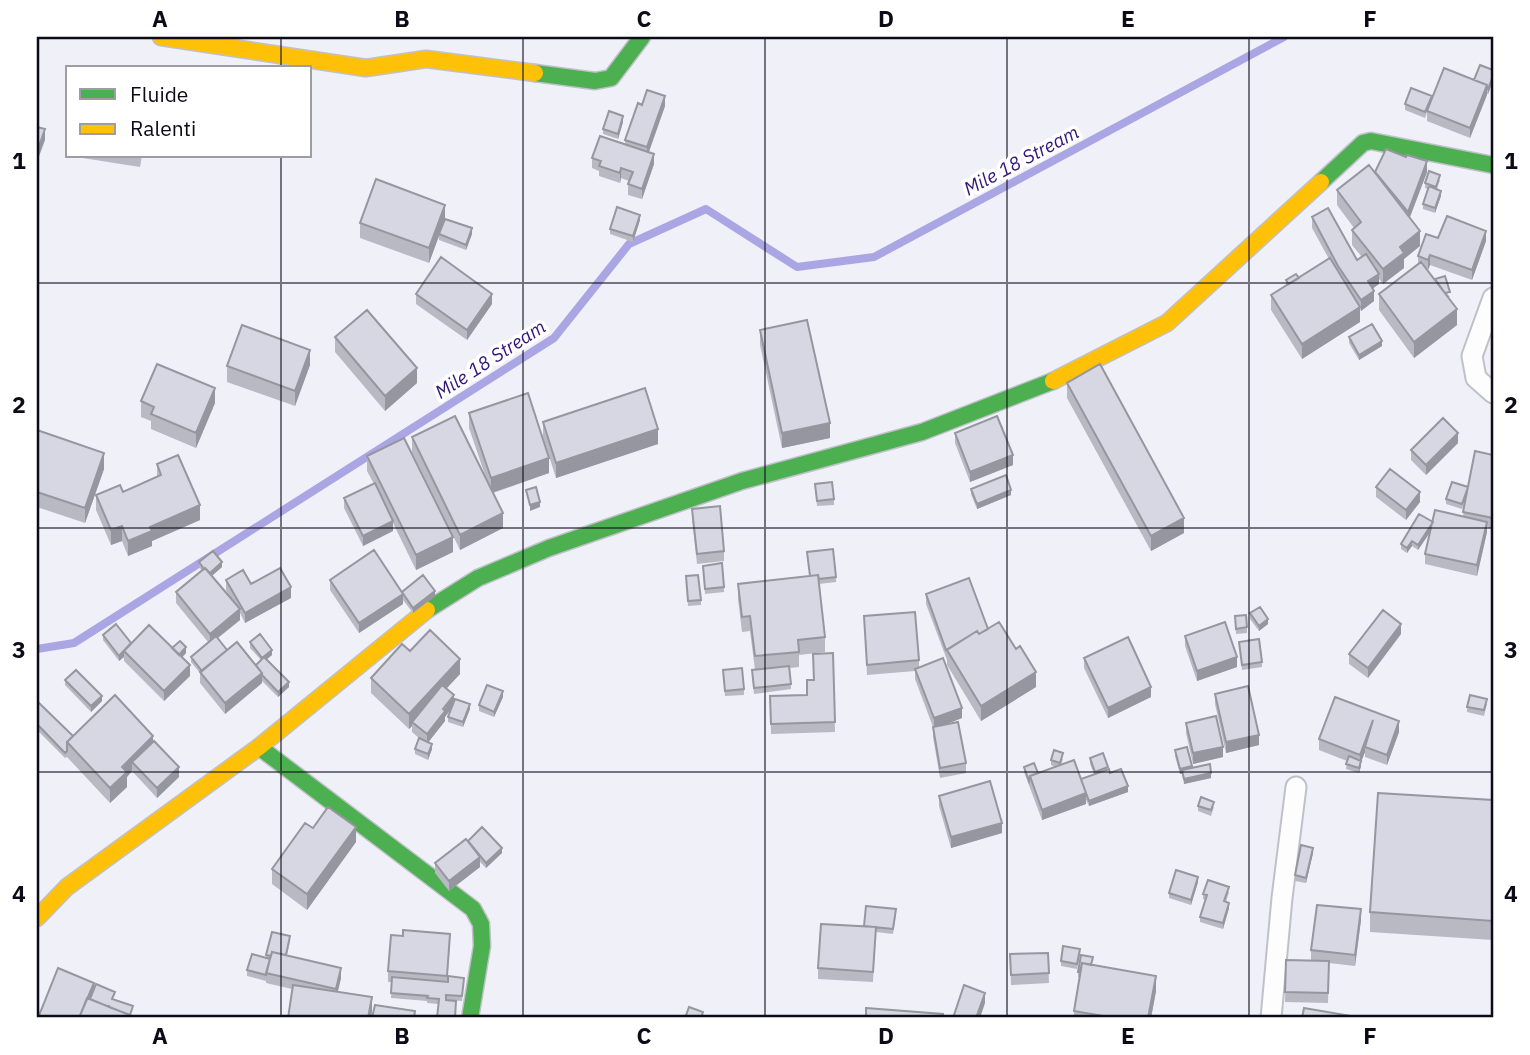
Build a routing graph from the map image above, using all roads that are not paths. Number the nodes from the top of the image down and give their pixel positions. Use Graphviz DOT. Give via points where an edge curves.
graph roads {
  1 [pos="161,37"];
  2 [pos="642,37"];
  3 [pos="1493,165"];
  4 [pos="1493,298"];
  5 [pos="1493,393"];
  6 [pos="258,747"];
  7 [pos="1296,787"];
  8 [pos="37,918"];
  9 [pos="470,1018"];
  10 [pos="1271,1018"];
  1 -- 2 [label="street" via="366,68 426,59 595,81 611,78"];
  3 -- 6 [label="street" via="1371,141 1363,144 1167,323 1061,378 922,432 742,481 549,548 478,578 419,615"];
  4 -- 5 [label="street" via="1472,356 1476,378"];
  6 -- 8 [label="street" via="67,887"];
  6 -- 9 [label="street" via="473,909 481,924 482,946"];
  7 -- 10 [label="street"];
}
